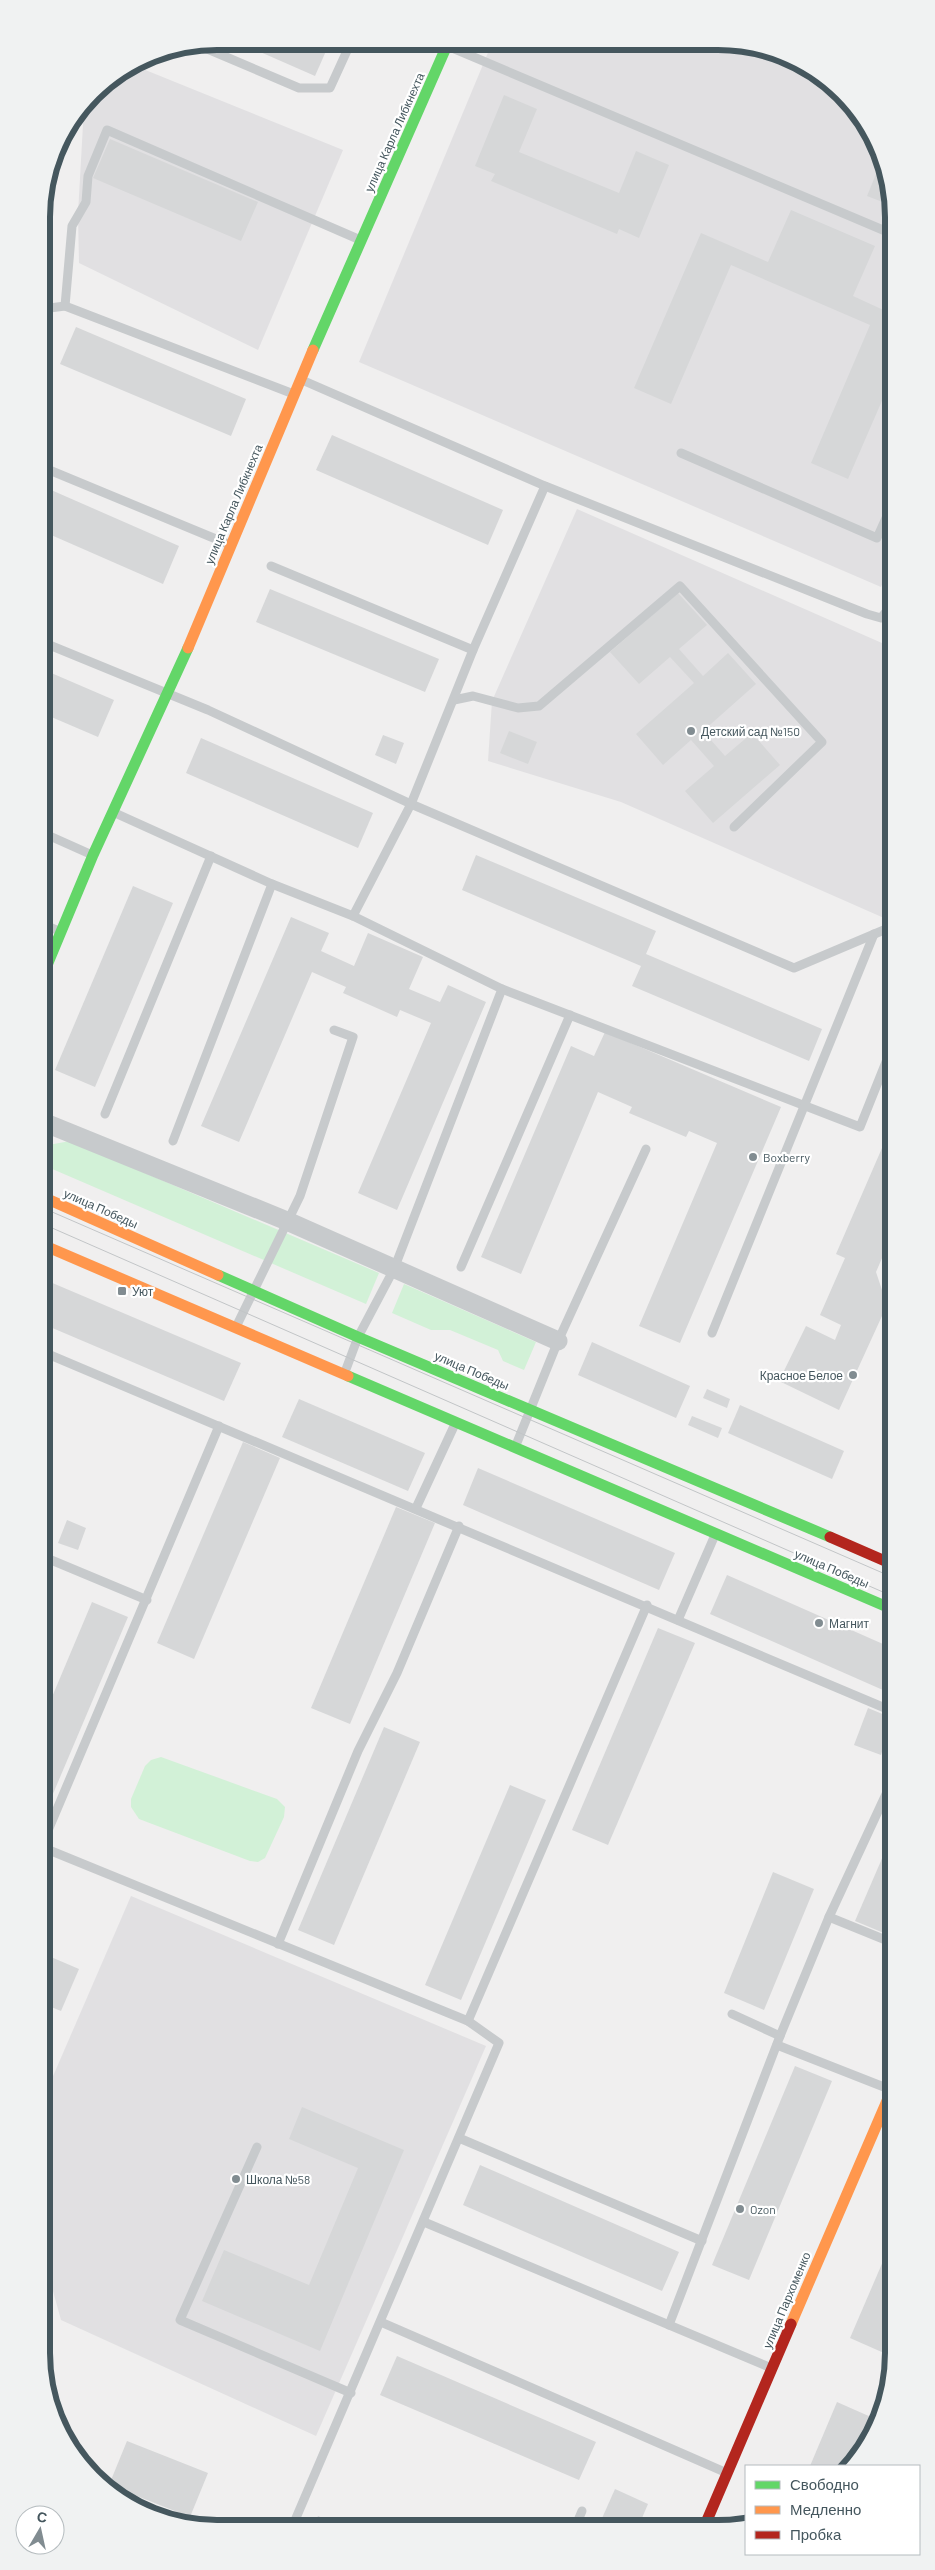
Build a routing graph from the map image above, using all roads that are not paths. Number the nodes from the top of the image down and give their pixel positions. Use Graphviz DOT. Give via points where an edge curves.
graph roads {
  1 [pos="210,50"];
  2 [pos="347,50"];
  3 [pos="445,50"];
  4 [pos="462,50"];
  5 [pos="885,231"];
  6 [pos="361,240"];
  7 [pos="65,306"];
  8 [pos="50,308"];
  9 [pos="300,379"];
  10 [pos="294,394"];
  11 [pos="681,453"];
  12 [pos="50,469"];
  13 [pos="545,486"];
  14 [pos="885,521"];
  15 [pos="230,545"];
  16 [pos="271,566"];
  17 [pos="885,614"];
  18 [pos="50,645"];
  19 [pos="473,650"];
  20 [pos="168,695"];
  21 [pos="454,700"];
  22 [pos="411,804"];
  23 [pos="112,811"];
  24 [pos="734,827"];
  25 [pos="50,837"];
  26 [pos="92,855"];
  27 [pos="211,856"];
  28 [pos="272,884"];
  29 [pos="353,916"];
  30 [pos="50,927"];
  31 [pos="885,929"];
  32 [pos="60,931"];
  33 [pos="874,934"];
  34 [pos="50,957"];
  35 [pos="502,989"];
  36 [pos="570,1015"];
  37 [pos="334,1030"];
  38 [pos="885,1064"];
  39 [pos="803,1106"];
  40 [pos="105,1114"];
  41 [pos="50,1125"];
  42 [pos="173,1141"];
  43 [pos="646,1149"];
  44 [pos="50,1200"];
  45 [pos="287,1221"];
  46 [pos="50,1248"];
  47 [pos="461,1268"];
  48 [pos="394,1269"];
  49 [pos="252,1290"];
  50 [pos="236,1328"];
  51 [pos="712,1333"];
  52 [pos="358,1337"];
  53 [pos="558,1341"];
  54 [pos="50,1355"];
  55 [pos="344,1375"];
  56 [pos="532,1410"];
  57 [pos="456,1422"];
  58 [pos="219,1426"];
  59 [pos="516,1447"];
  60 [pos="416,1508"];
  61 [pos="459,1526"];
  62 [pos="716,1533"];
  63 [pos="50,1560"];
  64 [pos="885,1561"];
  65 [pos="147,1600"];
  66 [pos="647,1606"];
  67 [pos="885,1606"];
  68 [pos="678,1620"];
  69 [pos="885,1708"];
  70 [pos="885,1796"];
  71 [pos="50,1826"];
  72 [pos="50,1850"];
  73 [pos="829,1917"];
  74 [pos="885,1940"];
  75 [pos="278,1944"];
  76 [pos="732,2014"];
  77 [pos="468,2021"];
  78 [pos="780,2036"];
  79 [pos="777,2045"];
  80 [pos="885,2085"];
  81 [pos="885,2104"];
  82 [pos="459,2138"];
  83 [pos="257,2147"];
  84 [pos="424,2222"];
  85 [pos="702,2241"];
  86 [pos="381,2322"];
  87 [pos="669,2325"];
  88 [pos="772,2368"];
  89 [pos="352,2393"];
  90 [pos="727,2473"];
  91 [pos="582,2511"];
  92 [pos="295,2520"];
  93 [pos="578,2520"];
  94 [pos="711,2520"];
  1 -- 2 [label="lane" via="298,88 330,88"];
  3 -- 6 [label="main road, улица Карла Либкнехта"];
  4 -- 5 [label="lane"];
  6 -- 7 [label="lane" via="107,130 88,176 86,202 72,226"];
  6 -- 9 [label="main road, улица Карла Либкнехта"];
  7 -- 8 [label="lane"];
  7 -- 10 [label="lane"];
  9 -- 10 [label="main road, улица Карла Либкнехта"];
  9 -- 13 [label="lane"];
  10 -- 15 [label="main road, улица Карла Либкнехта"];
  11 -- 14 [label="lane" via="878,538"];
  12 -- 15 [label="lane"];
  13 -- 17 [label="lane" via="867,614 881,618"];
  13 -- 19 [label="lane"];
  15 -- 20 [label="main road, улица Карла Либкнехта"];
  16 -- 19 [label="lane"];
  18 -- 20 [label="lane"];
  19 -- 21 [label="lane"];
  20 -- 22 [label="lane" via="208,710"];
  20 -- 23 [label="main road, улица Карла Либкнехта"];
  21 -- 22 [label="lane"];
  21 -- 24 [label="lane" via="473,696 518,708 539,706 680,586 822,742"];
  22 -- 29 [label="lane"];
  22 -- 33 [label="lane" via="794,968"];
  23 -- 26 [label="main road, улица Карла Либкнехта"];
  23 -- 27 [label="lane"];
  25 -- 26 [label="lane"];
  26 -- 32 [label="main road, улица Карла Либкнехта"];
  27 -- 28 [label="lane"];
  27 -- 40 [label="lane"];
  28 -- 29 [label="lane"];
  28 -- 42 [label="lane"];
  29 -- 35 [label="lane"];
  30 -- 32 [label="lane"];
  31 -- 33 [label="lane"];
  32 -- 34 [label="main road, улица Карла Либкнехта"];
  33 -- 39 [label="lane"];
  35 -- 36 [label="lane"];
  35 -- 48 [label="lane"];
  36 -- 39 [label="lane"];
  36 -- 47 [label="lane"];
  37 -- 45 [label="lane" via="353,1037 300,1196"];
  38 -- 39 [label="lane" via="860,1127"];
  39 -- 51 [label="lane"];
  41 -- 45 [label="street"];
  43 -- 53 [label="lane"];
  44 -- 49 [label="main road, улица Победы"];
  45 -- 48 [label="street"];
  45 -- 49 [label="lane"];
  46 -- 50 [label="main road, улица Победы"];
  48 -- 52 [label="lane"];
  48 -- 53 [label="street"];
  49 -- 50 [label="lane"];
  49 -- 52 [label="main road, улица Победы"];
  50 -- 55 [label="main road, улица Победы"];
  52 -- 55 [label="lane"];
  52 -- 56 [label="main road, улица Победы"];
  53 -- 56 [label="lane"];
  54 -- 58 [label="lane"];
  55 -- 57 [label="main road, улица Победы"];
  56 -- 59 [label="lane"];
  56 -- 64 [label="main road, улица Победы"];
  57 -- 59 [label="main road, улица Победы"];
  57 -- 60 [label="lane"];
  58 -- 60 [label="lane"];
  58 -- 65 [label="lane"];
  59 -- 62 [label="main road, улица Победы"];
  60 -- 61 [label="lane"];
  61 -- 66 [label="lane"];
  61 -- 75 [label="lane" via="397,1673 358,1751"];
  62 -- 67 [label="main road, улица Победы"];
  62 -- 68 [label="lane"];
  63 -- 65 [label="lane"];
  65 -- 71 [label="lane"];
  66 -- 68 [label="lane"];
  66 -- 77 [label="lane"];
  68 -- 69 [label="lane"];
  70 -- 73 [label="lane"];
  72 -- 75 [label="lane"];
  73 -- 74 [label="lane"];
  73 -- 78 [label="lane"];
  75 -- 77 [label="lane"];
  76 -- 78 [label="lane"];
  77 -- 82 [label="lane" via="499,2043"];
  78 -- 79 [label="lane"];
  79 -- 80 [label="lane"];
  79 -- 85 [label="lane"];
  81 -- 88 [label="main road, улица Пархоменко"];
  82 -- 84 [label="lane"];
  82 -- 85 [label="lane"];
  83 -- 89 [label="lane" via="180,2320"];
  84 -- 86 [label="lane"];
  84 -- 87 [label="lane"];
  85 -- 87 [label="lane"];
  86 -- 89 [label="lane"];
  86 -- 90 [label="lane"];
  87 -- 88 [label="lane"];
  88 -- 90 [label="main road, улица Пархоменко"];
  89 -- 92 [label="lane"];
  90 -- 94 [label="main road, улица Пархоменко"];
  91 -- 93 [label="lane"];
}
